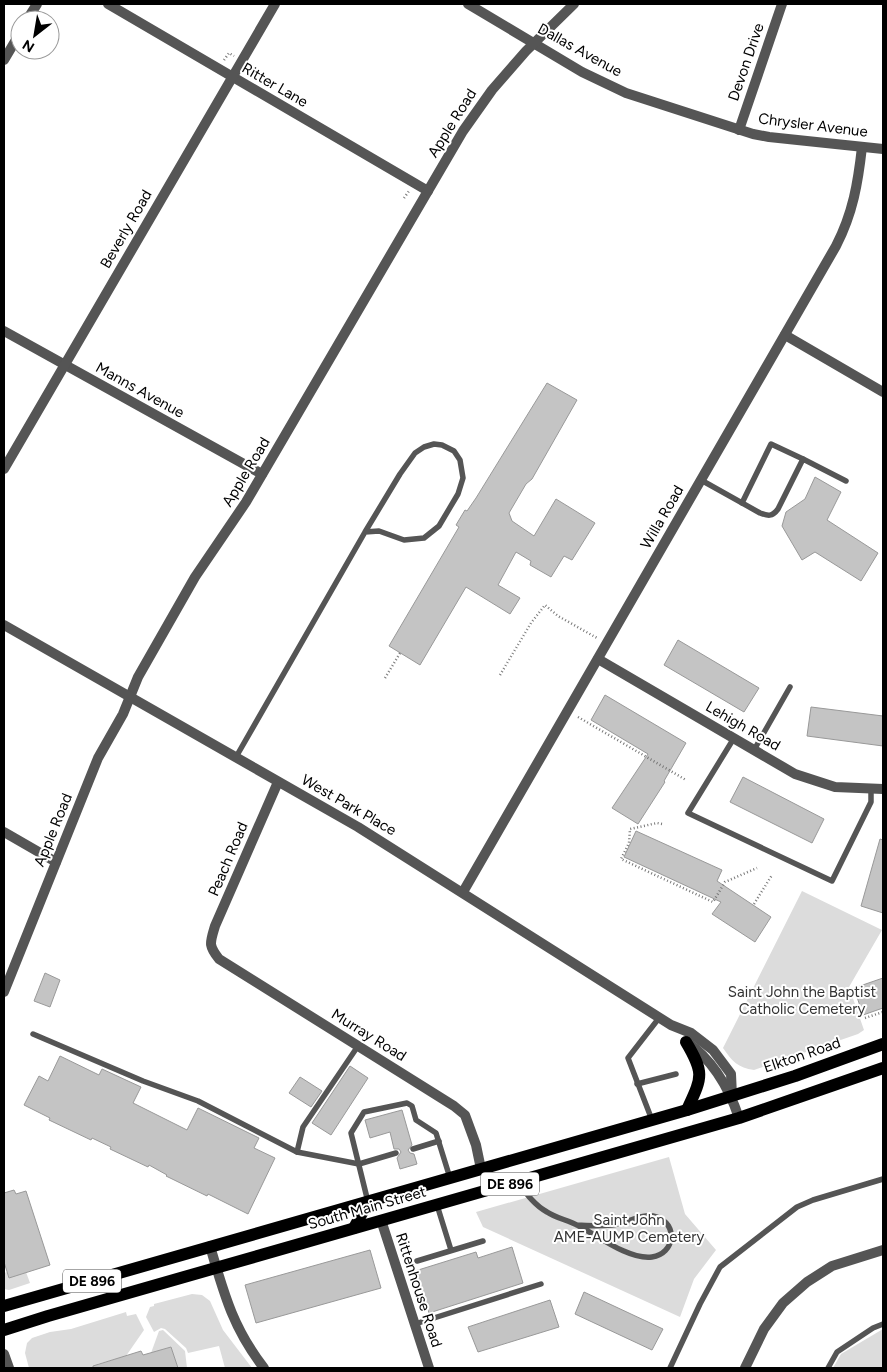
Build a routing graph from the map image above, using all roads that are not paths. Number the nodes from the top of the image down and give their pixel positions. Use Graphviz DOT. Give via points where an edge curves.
graph roads {
  1 [pos="108,4"];
  2 [pos="275,4"];
  3 [pos="468,4"];
  4 [pos="574,4"];
  5 [pos="782,4"];
  6 [pos="534,42"];
  7 [pos="232,77"];
  8 [pos="739,130"];
  9 [pos="862,147"];
  10 [pos="883,149"];
  11 [pos="428,191"];
  12 [pos="4,331"];
  13 [pos="785,335"];
  14 [pos="64,365"];
  15 [pos="883,392"];
  16 [pos="802,459"];
  17 [pos="4,469"];
  18 [pos="262,474"];
  19 [pos="702,480"];
  20 [pos="846,481"];
  21 [pos="742,503"];
  22 [pos="365,532"];
  23 [pos="4,625"];
  24 [pos="598,659"];
  25 [pos="790,687"];
  26 [pos="130,697"];
  27 [pos="734,738"];
  28 [pos="754,750"];
  29 [pos="236,758"];
  30 [pos="278,782"];
  31 [pos="871,790"];
  32 [pos="883,790"];
  33 [pos="4,832"];
  34 [pos="56,862"];
  35 [pos="463,892"];
  36 [pos="211,949"];
  37 [pos="4,992"];
  38 [pos="659,1018"];
  39 [pos="671,1026"];
  40 [pos="33,1034"];
  41 [pos="686,1042"];
  42 [pos="883,1044"];
  43 [pos="358,1046"];
  44 [pos="883,1068"];
  45 [pos="676,1074"];
  46 [pos="637,1084"];
  47 [pos="732,1096"];
  48 [pos="687,1110"];
  49 [pos="739,1118"];
  50 [pos="652,1120"];
  51 [pos="438,1141"];
  52 [pos="413,1149"];
  53 [pos="298,1152"];
  54 [pos="396,1153"];
  55 [pos="359,1164"];
  56 [pos="481,1169"];
  57 [pos="450,1178"];
  58 [pos="883,1179"];
  59 [pos="518,1182"];
  60 [pos="398,1193"];
  61 [pos="368,1202"];
  62 [pos="437,1205"];
  63 [pos="381,1220"];
  64 [pos="577,1225"];
  65 [pos="354,1228"];
  66 [pos="483,1241"];
  67 [pos="210,1246"];
  68 [pos="451,1250"];
  69 [pos="883,1250"];
  70 [pos="417,1261"];
  71 [pos="216,1268"];
  72 [pos="541,1284"];
  73 [pos="4,1306"];
  74 [pos="415,1324"];
  75 [pos="883,1324"];
  76 [pos="4,1330"];
  77 [pos="4,1354"];
  78 [pos="9,1368"];
  79 [pos="264,1368"];
  80 [pos="429,1368"];
  81 [pos="670,1368"];
  82 [pos="745,1368"];
  83 [pos="828,1368"];
  1 -- 7 [label="street, Ritter Lane"];
  2 -- 7 [label="street, Beverly Road"];
  3 -- 6 [label="street, Dallas Avenue"];
  4 -- 6 [label="street, Apple Road"];
  5 -- 8 [label="street, Devon Drive"];
  6 -- 8 [label="street, Dallas Avenue" via="582,72 626,93"];
  6 -- 11 [label="street, Apple Road" via="479,107"];
  7 -- 11 [label="street, Ritter Lane"];
  7 -- 14 [label="street, Beverly Road"];
  8 -- 9 [label="street, Chrysler Avenue" via="769,137"];
  9 -- 10 [label="street, Chrysler Avenue"];
  9 -- 13 [label="street, Willa Road" via="855,196 847,222"];
  11 -- 18 [label="street, Apple Road"];
  12 -- 14 [label="street, Manns Avenue"];
  13 -- 15 [label="street"];
  13 -- 19 [label="street, Willa Road"];
  14 -- 17 [label="street, Beverly Road"];
  14 -- 18 [label="street, Manns Avenue"];
  16 -- 20 [label="lane"];
  16 -- 21 [label="lane" via="773,515 760,513"];
  16 -- 21 [label="lane" via="771,444"];
  18 -- 26 [label="street, Apple Road" via="195,576"];
  19 -- 21 [label="lane"];
  19 -- 24 [label="street, Willa Road"];
  22 -- 22 [label="lane" via="415,453 434,444 454,451 460,460 463,478 458,494 439,526 424,538 404,540 379,531"];
  22 -- 29 [label="lane"];
  23 -- 26 [label="street, West Park Place"];
  24 -- 27 [label="street, Lehigh Road"];
  24 -- 35 [label="street, Willa Road"];
  25 -- 28 [label="lane"];
  26 -- 29 [label="street, West Park Place"];
  26 -- 34 [label="street, Apple Road" via="98,758"];
  27 -- 28 [label="street, Lehigh Road"];
  27 -- 31 [label="lane" via="688,813 832,881 871,802"];
  28 -- 31 [label="street, Lehigh Road" via="795,774 820,783"];
  29 -- 30 [label="street, West Park Place"];
  30 -- 35 [label="street, West Park Place"];
  30 -- 36 [label="street, Peach Road" via="215,926"];
  31 -- 32 [label="street, Lehigh Road"];
  33 -- 34 [label="street"];
  34 -- 37 [label="street, Apple Road"];
  35 -- 38 [label="street, West Park Place"];
  36 -- 43 [label="street, Murray Road" via="219,959"];
  38 -- 39 [label="street, West Park Place"];
  38 -- 46 [label="lane" via="628,1058"];
  39 -- 41 [label="street, West Park Place"];
  39 -- 47 [label="street, West Park Place" via="691,1033 713,1050 731,1074"];
  40 -- 53 [label="lane" via="198,1101"];
  41 -- 47 [label="street, West Park Place" via="706,1058"];
  41 -- 48 [label="main road" via="698,1062 700,1073"];
  42 -- 47 [label="main road, Elkton Road / DE 896"];
  43 -- 53 [label="lane" via="303,1127"];
  43 -- 56 [label="street, Murray Road" via="465,1116"];
  44 -- 49 [label="main road, DE 896"];
  45 -- 46 [label="lane"];
  46 -- 50 [label="lane"];
  47 -- 48 [label="main road, South Main Street / DE 896"];
  47 -- 49 [label="street, West Park Place"];
  48 -- 50 [label="main road, South Main Street / DE 896"];
  49 -- 59 [label="main road, South Main Street / DE 896"];
  50 -- 56 [label="main road, South Main Street / DE 896"];
  51 -- 52 [label="lane"];
  51 -- 55 [label="lane" via="436,1133 416,1120 412,1106 407,1102 364,1112 351,1133"];
  51 -- 57 [label="lane"];
  53 -- 55 [label="lane"];
  54 -- 55 [label="lane"];
  55 -- 61 [label="lane"];
  56 -- 57 [label="main road, South Main Street / DE 896"];
  57 -- 60 [label="main road, South Main Street / DE 896"];
  58 -- 81 [label="lane" via="797,1207 720,1267"];
  59 -- 62 [label="main road, South Main Street / DE 896"];
  59 -- 64 [label="lane" via="533,1202 546,1212"];
  60 -- 61 [label="main road, South Main Street / DE 896"];
  60 -- 63 [label="main road"];
  61 -- 65 [label="main road"];
  61 -- 67 [label="main road, South Main Street / DE 896"];
  62 -- 63 [label="main road, South Main Street / DE 896"];
  62 -- 68 [label="lane"];
  63 -- 65 [label="main road, South Main Street / DE 896"];
  63 -- 74 [label="street, Rittenhouse Road"];
  64 -- 64 [label="lane" via="638,1256 660,1254 668,1249 672,1239 665,1222 656,1216 641,1216 614,1225"];
  65 -- 71 [label="main road, South Main Street / DE 896"];
  66 -- 68 [label="lane"];
  67 -- 71 [label="street"];
  67 -- 73 [label="main road, South Main Street / DE 896"];
  68 -- 70 [label="lane"];
  69 -- 82 [label="street" via="832,1266 801,1287 783,1303 764,1329"];
  71 -- 76 [label="main road, South Main Street / DE 896"];
  71 -- 79 [label="street" via="237,1327"];
  72 -- 74 [label="lane"];
  74 -- 80 [label="street, Rittenhouse Road"];
  75 -- 83 [label="lane" via="837,1352"];
  77 -- 78 [label="street"];
}
